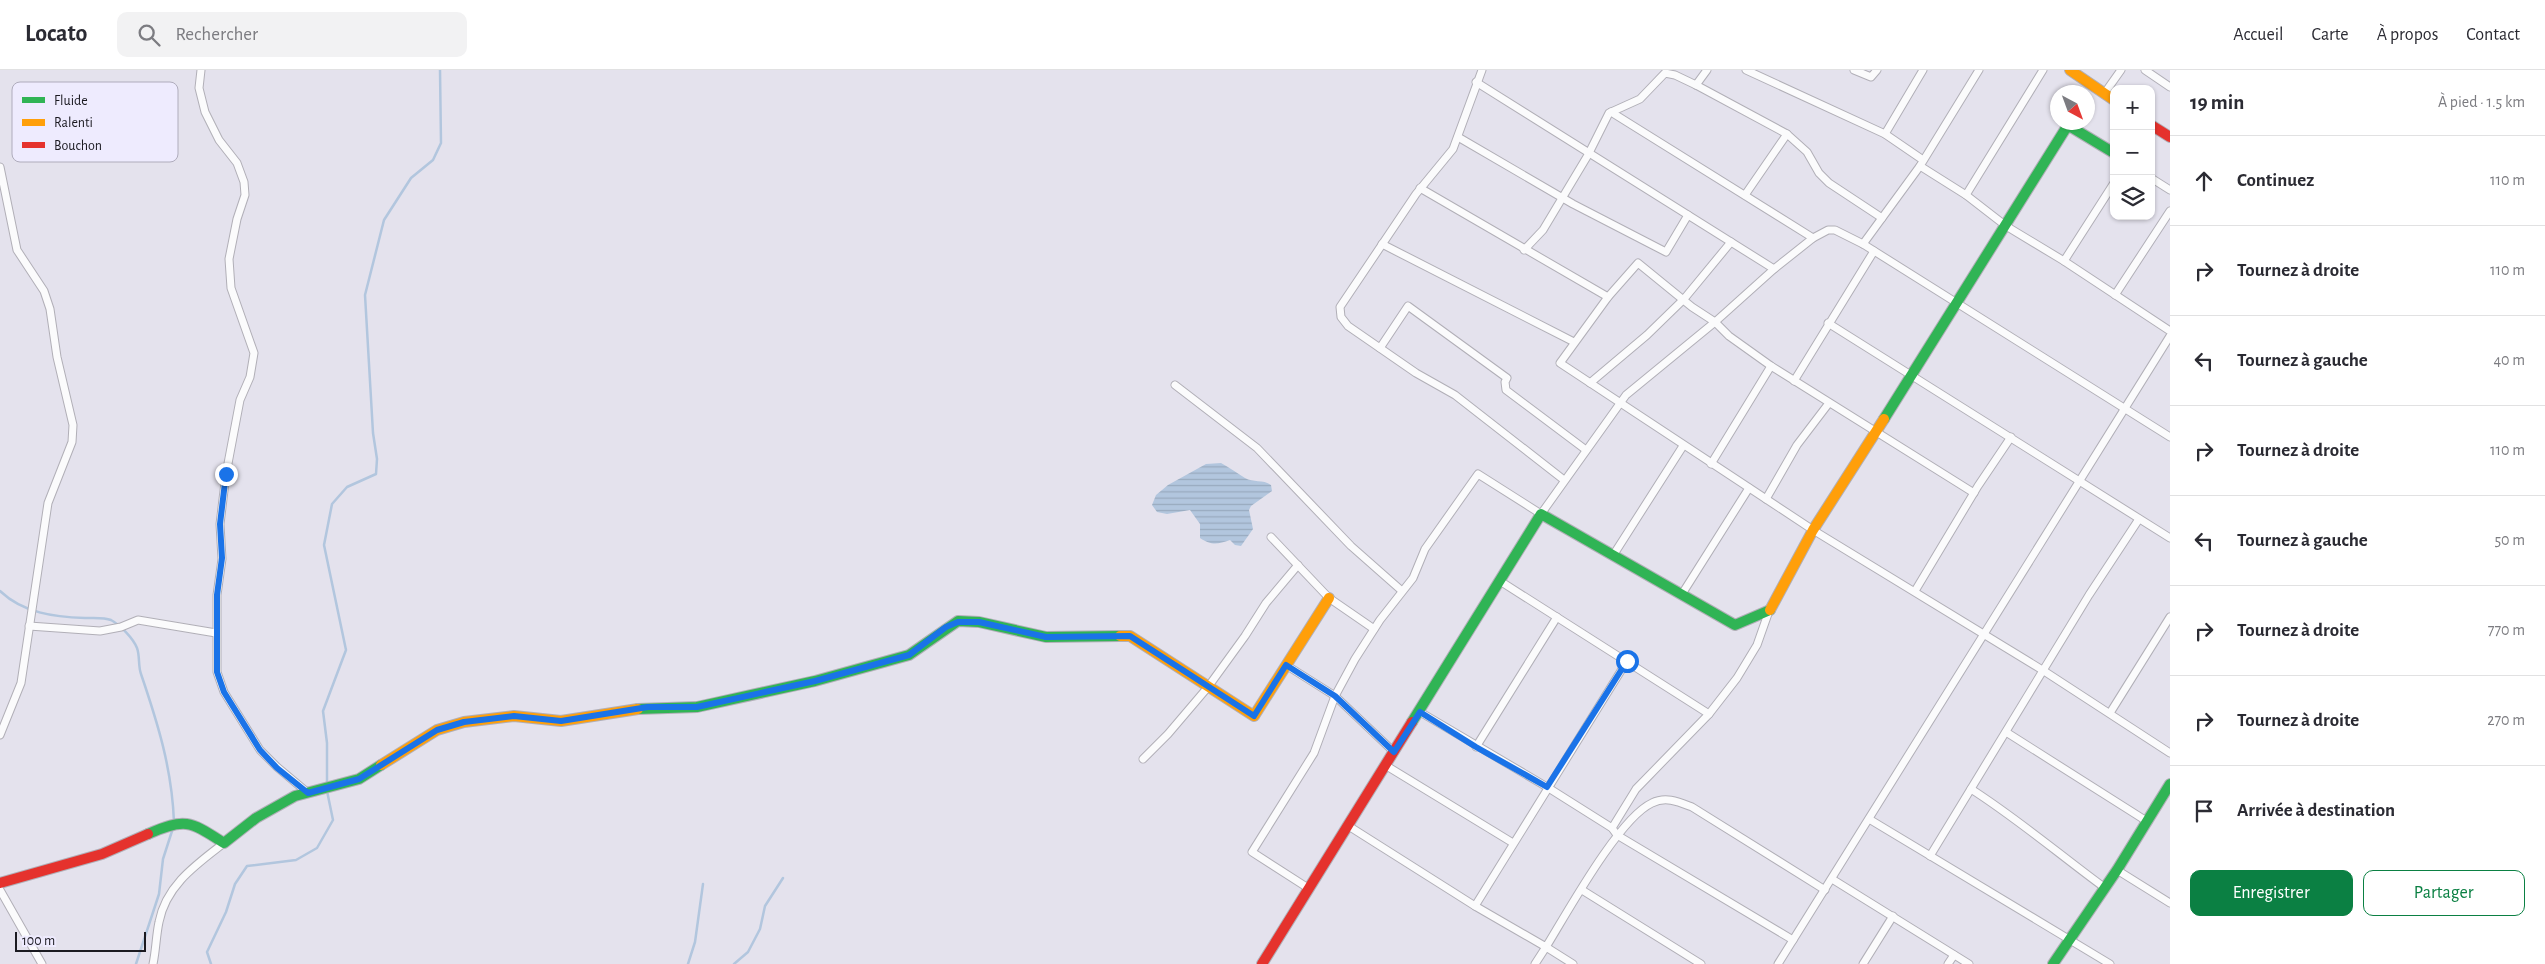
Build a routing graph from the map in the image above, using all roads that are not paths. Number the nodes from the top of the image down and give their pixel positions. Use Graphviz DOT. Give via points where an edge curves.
graph roads {
  1 [pos="201,70"];
  2 [pos="1482,70"];
  3 [pos="1707,70"];
  4 [pos="1746,70"];
  5 [pos="1854,70"];
  6 [pos="1877,70"];
  7 [pos="1923,70"];
  8 [pos="1979,70"];
  9 [pos="2043,70"];
  10 [pos="2070,70"];
  11 [pos="2122,70"];
  12 [pos="2145,70"];
  13 [pos="1476,82"];
  14 [pos="1696,85"];
  15 [pos="2170,87"];
  16 [pos="2104,94"];
  17 [pos="2110,98"];
  18 [pos="1611,112"];
  19 [pos="2155,128"];
  20 [pos="1787,134"];
  21 [pos="1885,134"];
  22 [pos="1458,137"];
  23 [pos="2170,137"];
  24 [pos="2110,151"];
  25 [pos="1588,154"];
  26 [pos="1922,163"];
  27 [pos="0,167"];
  28 [pos="2155,181"];
  29 [pos="1420,188"];
  30 [pos="2110,189"];
  31 [pos="2170,190"];
  32 [pos="1745,195"];
  33 [pos="1966,195"];
  34 [pos="1563,198"];
  35 [pos="2170,211"];
  36 [pos="1688,215"];
  37 [pos="1882,218"];
  38 [pos="2167,224"];
  39 [pos="2006,226"];
  40 [pos="1813,238"];
  41 [pos="1731,242"];
  42 [pos="1382,244"];
  43 [pos="1863,244"];
  44 [pos="1524,250"];
  45 [pos="1874,251"];
  46 [pos="2064,261"];
  47 [pos="1774,269"];
  48 [pos="2115,295"];
  49 [pos="1608,297"];
  50 [pos="1684,299"];
  51 [pos="1958,304"];
  52 [pos="1715,322"];
  53 [pos="1828,323"];
  54 [pos="2170,331"];
  55 [pos="2170,336"];
  56 [pos="1574,342"];
  57 [pos="1380,348"];
  58 [pos="1771,366"];
  59 [pos="1911,375"];
  60 [pos="1794,380"];
  61 [pos="1590,383"];
  62 [pos="1175,385"];
  63 [pos="1829,403"];
  64 [pos="1618,404"];
  65 [pos="2124,410"];
  66 [pos="1875,433"];
  67 [pos="2011,437"];
  68 [pos="2170,437"];
  69 [pos="1683,446"];
  70 [pos="1586,450"];
  71 [pos="1711,464"];
  72 [pos="1564,480"];
  73 [pos="2079,480"];
  74 [pos="1748,488"];
  75 [pos="1974,493"];
  76 [pos="1766,499"];
  77 [pos="1541,514"];
  78 [pos="2139,519"];
  79 [pos="1813,530"];
  80 [pos="1271,537"];
  81 [pos="2170,538"];
  82 [pos="1614,554"];
  83 [pos="1298,566"];
  84 [pos="1500,580"];
  85 [pos="1402,591"];
  86 [pos="1915,591"];
  87 [pos="1682,594"];
  88 [pos="1329,598"];
  89 [pos="1769,611"];
  90 [pos="1557,617"];
  91 [pos="2170,618"];
  92 [pos="29,626"];
  93 [pos="1374,629"];
  94 [pos="216,633"];
  95 [pos="1982,633"];
  96 [pos="1627,661"];
  97 [pos="1286,665"];
  98 [pos="2044,670"];
  99 [pos="1208,687"];
  100 [pos="1335,696"];
  101 [pos="1420,712"];
  102 [pos="1709,714"];
  103 [pos="2110,714"];
  104 [pos="2006,732"];
  105 [pos="0,735"];
  106 [pos="1476,747"];
  107 [pos="1394,752"];
  108 [pos="2170,753"];
  109 [pos="1143,759"];
  110 [pos="1385,766"];
  111 [pos="2170,784"];
  112 [pos="1547,787"];
  113 [pos="1971,789"];
  114 [pos="308,793"];
  115 [pos="1869,819"];
  116 [pos="2148,822"];
  117 [pos="1347,824"];
  118 [pos="1612,828"];
  119 [pos="1617,835"];
  120 [pos="224,843"];
  121 [pos="1513,843"];
  122 [pos="1930,856"];
  123 [pos="2117,870"];
  124 [pos="1832,880"];
  125 [pos="0,883"];
  126 [pos="1308,888"];
  127 [pos="2105,888"];
  128 [pos="0,890"];
  129 [pos="1582,890"];
  130 [pos="1825,890"];
  131 [pos="2170,903"];
  132 [pos="1475,906"];
  133 [pos="1892,916"];
  134 [pos="2069,938"];
  135 [pos="1792,940"];
  136 [pos="1546,947"];
  137 [pos="1954,955"];
  138 [pos="42,964"];
  139 [pos="153,964"];
  140 [pos="1262,964"];
  141 [pos="1535,964"];
  142 [pos="1573,964"];
  143 [pos="1701,964"];
  144 [pos="1778,964"];
  145 [pos="1863,964"];
  146 [pos="1948,964"];
  147 [pos="1969,964"];
  148 [pos="2054,964"];
  149 [pos="2110,964"];
  1 -- 94 [label="street" via="199,88 205,112 219,140 237,163 244,182 246,195 229,259 231,288 254,353 250,377 240,400 226,474 220,524 222,558"];
  2 -- 13 [label="street"];
  3 -- 14 [label="street"];
  4 -- 21 [label="street"];
  5 -- 6 [label="street" via="1867,77"];
  7 -- 21 [label="street"];
  8 -- 26 [label="street"];
  9 -- 33 [label="street"];
  10 -- 16 [label="street"];
  11 -- 16 [label="street"];
  12 -- 15 [label="street"];
  13 -- 22 [label="street"];
  13 -- 25 [label="street"];
  14 -- 18 [label="street" via="1665,73 1640,99"];
  14 -- 20 [label="street"];
  16 -- 17 [label="street"];
  18 -- 25 [label="street"];
  18 -- 32 [label="street"];
  19 -- 23 [label="street"];
  20 -- 32 [label="street"];
  20 -- 37 [label="street" via="1807,152 1818,173 1829,183"];
  21 -- 26 [label="street"];
  22 -- 29 [label="street" via="1448,158"];
  22 -- 34 [label="street"];
  24 -- 39 [label="street" via="2071,127 2066,128"];
  25 -- 34 [label="street"];
  25 -- 36 [label="street"];
  26 -- 33 [label="street"];
  26 -- 37 [label="street"];
  27 -- 92 [label="street" via="16,250 44,291 50,309 73,425 72,442 48,503"];
  28 -- 31 [label="street"];
  29 -- 42 [label="street"];
  29 -- 44 [label="street"];
  30 -- 46 [label="street"];
  32 -- 40 [label="street"];
  33 -- 39 [label="street"];
  34 -- 36 [label="street" via="1666,252"];
  34 -- 44 [label="street" via="1543,230"];
  35 -- 38 [label="street"];
  36 -- 41 [label="street"];
  37 -- 43 [label="street"];
  38 -- 48 [label="street"];
  39 -- 46 [label="street"];
  39 -- 51 [label="street"];
  40 -- 43 [label="street" via="1832,229"];
  40 -- 47 [label="street"];
  41 -- 47 [label="street"];
  41 -- 50 [label="street"];
  42 -- 56 [label="street"];
  42 -- 57 [label="street" via="1340,307 1341,317 1348,326"];
  43 -- 45 [label="street"];
  44 -- 49 [label="street"];
  45 -- 51 [label="street"];
  45 -- 53 [label="street"];
  46 -- 48 [label="street"];
  47 -- 52 [label="street"];
  48 -- 54 [label="street"];
  49 -- 50 [label="street" via="1638,263"];
  49 -- 56 [label="street"];
  50 -- 52 [label="street"];
  50 -- 61 [label="street"];
  51 -- 59 [label="street"];
  51 -- 65 [label="street"];
  52 -- 58 [label="street"];
  52 -- 64 [label="street" via="1646,377"];
  53 -- 59 [label="street"];
  53 -- 60 [label="street"];
  55 -- 65 [label="street"];
  56 -- 61 [label="street" via="1560,363"];
  57 -- 70 [label="street" via="1408,306 1508,378 1506,390"];
  57 -- 72 [label="street" via="1455,394"];
  58 -- 60 [label="street"];
  58 -- 71 [label="street"];
  59 -- 66 [label="street"];
  59 -- 67 [label="street"];
  60 -- 63 [label="street"];
  61 -- 64 [label="street"];
  62 -- 85 [label="street" via="1257,448 1352,546"];
  63 -- 66 [label="street"];
  63 -- 76 [label="street" via="1797,445"];
  64 -- 69 [label="street"];
  64 -- 70 [label="street"];
  65 -- 68 [label="street"];
  65 -- 73 [label="street"];
  66 -- 75 [label="street"];
  66 -- 79 [label="street"];
  67 -- 73 [label="street"];
  67 -- 75 [label="street"];
  69 -- 71 [label="street"];
  69 -- 82 [label="street"];
  70 -- 72 [label="street"];
  71 -- 74 [label="street"];
  72 -- 77 [label="street"];
  73 -- 78 [label="street"];
  73 -- 95 [label="street"];
  74 -- 76 [label="street"];
  74 -- 87 [label="street"];
  75 -- 86 [label="street"];
  76 -- 79 [label="street"];
  77 -- 82 [label="street"];
  77 -- 84 [label="street"];
  77 -- 85 [label="street" via="1478,474 1425,549 1413,578"];
  78 -- 81 [label="street"];
  78 -- 98 [label="street"];
  79 -- 86 [label="street"];
  79 -- 89 [label="street"];
  80 -- 83 [label="street"];
  82 -- 87 [label="street"];
  83 -- 88 [label="street"];
  83 -- 99 [label="street" via="1266,603"];
  84 -- 90 [label="street"];
  84 -- 101 [label="street"];
  85 -- 93 [label="street"];
  86 -- 95 [label="street"];
  87 -- 89 [label="street" via="1735,625"];
  88 -- 93 [label="street"];
  88 -- 97 [label="street"];
  89 -- 102 [label="street" via="1757,645"];
  90 -- 96 [label="street"];
  90 -- 106 [label="street"];
  91 -- 103 [label="street"];
  92 -- 94 [label="street" via="100,631 138,620"];
  92 -- 105 [label="street" via="21,683"];
  93 -- 100 [label="street"];
  94 -- 114 [label="street" via="217,672 224,692 260,750"];
  95 -- 98 [label="street"];
  95 -- 115 [label="street"];
  96 -- 102 [label="street"];
  96 -- 112 [label="street"];
  97 -- 99 [label="street" via="1254,716"];
  97 -- 100 [label="street"];
  98 -- 103 [label="street"];
  98 -- 104 [label="street"];
  99 -- 109 [label="street"];
  99 -- 114 [label="street" via="1130,636 1046,637 979,622 958,622 946,627 909,655 815,681 697,707 648,707 561,721 514,716 464,722 437,730 359,779"];
  100 -- 107 [label="street"];
  100 -- 126 [label="street" via="1314,753 1252,852"];
  101 -- 106 [label="street"];
  101 -- 107 [label="street"];
  102 -- 118 [label="street" via="1636,789"];
  103 -- 108 [label="street"];
  104 -- 113 [label="street"];
  104 -- 116 [label="street"];
  106 -- 112 [label="street"];
  107 -- 110 [label="street"];
  110 -- 117 [label="street"];
  110 -- 121 [label="street"];
  111 -- 116 [label="street"];
  112 -- 118 [label="street"];
  112 -- 121 [label="street"];
  113 -- 122 [label="street"];
  113 -- 127 [label="street" via="2014,817"];
  114 -- 120 [label="street" via="294,796 256,818"];
  115 -- 122 [label="street"];
  115 -- 124 [label="street"];
  116 -- 123 [label="street"];
  117 -- 126 [label="street"];
  117 -- 132 [label="street"];
  118 -- 119 [label="street"];
  119 -- 129 [label="street"];
  119 -- 130 [label="street" via="1634,814 1653,802 1674,799"];
  119 -- 135 [label="street"];
  120 -- 125 [label="street" via="195,824 182,822 102,854"];
  120 -- 139 [label="street" via="184,875 166,899 159,920"];
  121 -- 132 [label="street"];
  122 -- 134 [label="street"];
  123 -- 127 [label="street"];
  123 -- 131 [label="street"];
  124 -- 130 [label="street"];
  124 -- 133 [label="street"];
  126 -- 140 [label="street"];
  127 -- 134 [label="street"];
  128 -- 138 [label="street"];
  129 -- 136 [label="street"];
  129 -- 143 [label="street"];
  130 -- 135 [label="street"];
  132 -- 136 [label="street"];
  133 -- 137 [label="street"];
  133 -- 145 [label="street"];
  134 -- 148 [label="street"];
  134 -- 149 [label="street"];
  135 -- 144 [label="street"];
  136 -- 141 [label="street"];
  136 -- 142 [label="street"];
  137 -- 146 [label="street"];
  137 -- 147 [label="street"];
}
